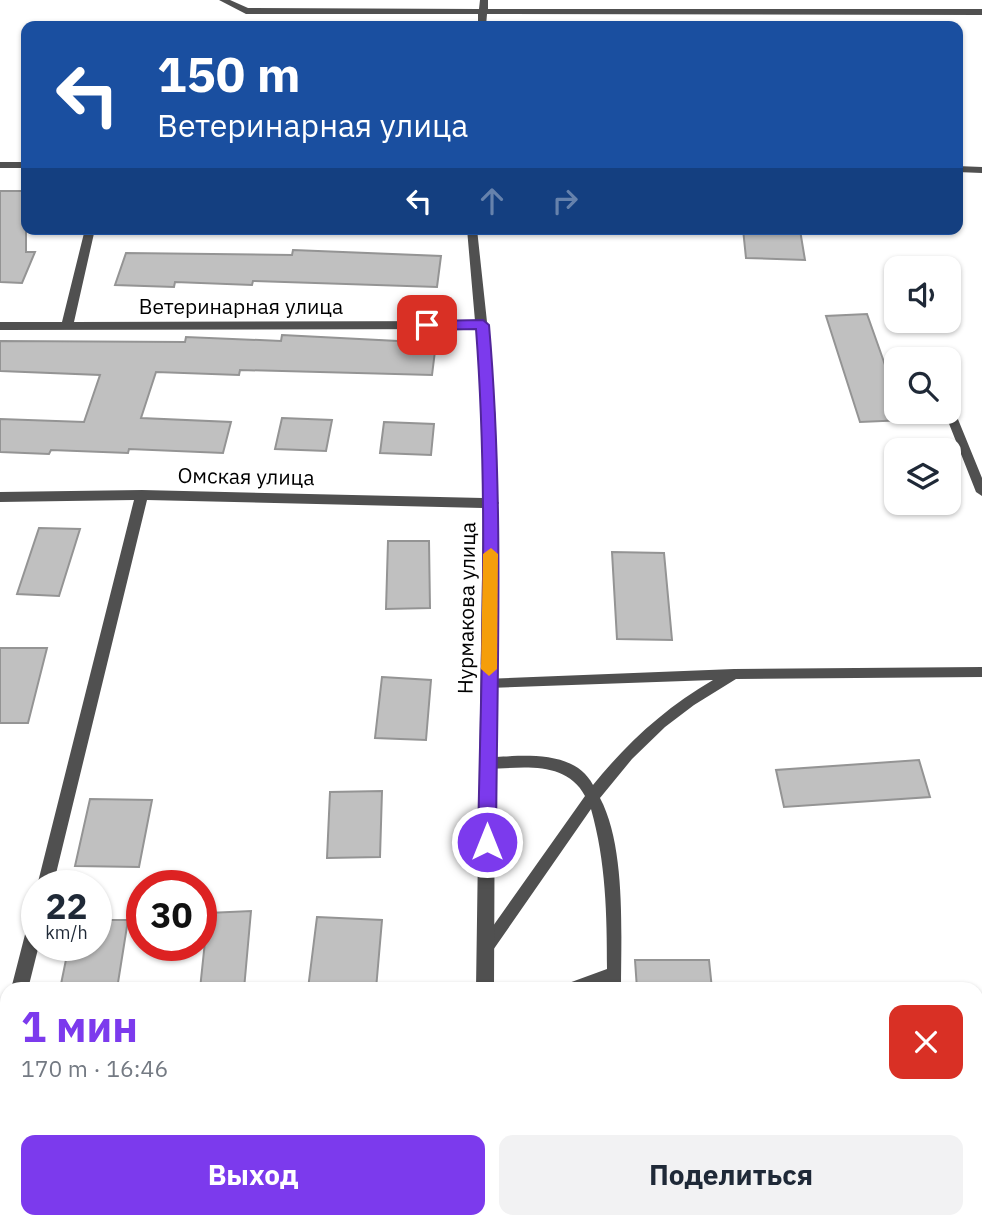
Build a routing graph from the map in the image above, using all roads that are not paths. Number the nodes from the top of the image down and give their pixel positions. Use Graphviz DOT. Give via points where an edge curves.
graph roads {
  1 [pos="223,0"];
  2 [pos="484,0"];
  3 [pos="483,12"];
  4 [pos="982,12"];
  5 [pos="482,21"];
  6 [pos="0,165"];
  7 [pos="21,165"];
  8 [pos="963,169"];
  9 [pos="982,170"];
  10 [pos="89,235"];
  11 [pos="473,235"];
  12 [pos="483,325"];
  13 [pos="0,326"];
  14 [pos="67,327"];
  15 [pos="955,424"];
  16 [pos="982,492"];
  17 [pos="142,495"];
  18 [pos="0,497"];
  19 [pos="492,503"];
  20 [pos="982,672"];
  21 [pos="734,674"];
  22 [pos="488,684"];
  23 [pos="488,763"];
  24 [pos="594,796"];
  25 [pos="49,870"];
  26 [pos="486,948"];
  27 [pos="26,961"];
  28 [pos="614,981"];
  29 [pos="21,982"];
  30 [pos="485,982"];
  1 -- 3 [label="street" via="246,11"];
  2 -- 3 [label="street"];
  3 -- 4 [label="street"];
  3 -- 5 [label="street"];
  6 -- 7 [label="street"];
  8 -- 9 [label="street"];
  10 -- 14 [label="street"];
  11 -- 12 [label="street, Нурмакова улица"];
  12 -- 14 [label="street, Ветеринарная улица"];
  12 -- 19 [label="street, Нурмакова улица"];
  13 -- 14 [label="street, Ветеринарная улица"];
  15 -- 16 [label="lane"];
  17 -- 18 [label="street, Омская улица"];
  17 -- 19 [label="street, Омская улица"];
  17 -- 25 [label="street"];
  19 -- 22 [label="street, Нурмакова улица"];
  20 -- 21 [label="lane"];
  21 -- 22 [label="lane"];
  21 -- 24 [label="lane" via="692,698 652,730"];
  22 -- 23 [label="street, Нурмакова улица"];
  23 -- 24 [label="lane" via="546,763 569,769"];
  23 -- 26 [label="street, Нурмакова улица"];
  24 -- 26 [label="lane"];
  24 -- 28 [label="lane" via="613,887"];
  26 -- 30 [label="street, Нурмакова улица"];
  27 -- 29 [label="street"];
}
